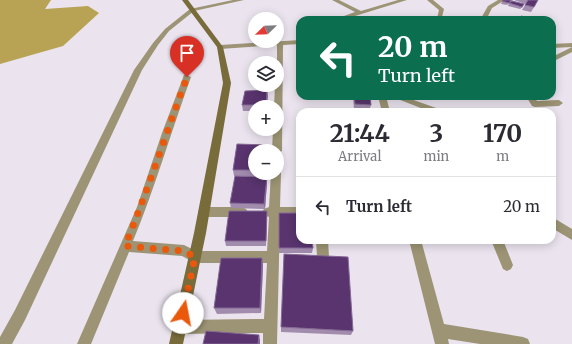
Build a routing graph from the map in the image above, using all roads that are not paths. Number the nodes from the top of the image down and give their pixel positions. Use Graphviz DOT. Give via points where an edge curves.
graph roads {
  1 [pos="185,0"];
  2 [pos="241,0"];
  3 [pos="335,0"];
  4 [pos="404,0"];
  5 [pos="430,0"];
  6 [pos="502,0"];
  7 [pos="192,10"];
  8 [pos="361,13"];
  9 [pos="350,16"];
  10 [pos="440,16"];
  11 [pos="485,16"];
  12 [pos="296,42"];
  13 [pos="556,43"];
  14 [pos="284,44"];
  15 [pos="564,45"];
  16 [pos="572,45"];
  17 [pos="248,46"];
  18 [pos="556,46"];
  19 [pos="220,47"];
  20 [pos="280,48"];
  21 [pos="572,49"];
  22 [pos="556,58"];
  23 [pos="187,77"];
  24 [pos="406,100"];
  25 [pos="532,100"];
  26 [pos="559,103"];
  27 [pos="428,108"];
  28 [pos="277,144"];
  29 [pos="276,180"];
  30 [pos="204,212"];
  31 [pos="275,212"];
  32 [pos="296,212"];
  33 [pos="556,225"];
  34 [pos="572,235"];
  35 [pos="322,244"];
  36 [pos="416,244"];
  37 [pos="499,244"];
  38 [pos="125,246"];
  39 [pos="195,257"];
  40 [pos="272,257"];
  41 [pos="323,257"];
  42 [pos="507,265"];
  43 [pos="271,326"];
  44 [pos="180,327"];
  45 [pos="438,330"];
  46 [pos="4,344"];
  47 [pos="84,344"];
  48 [pos="176,344"];
  49 [pos="270,344"];
  50 [pos="442,344"];
  51 [pos="524,344"];
  1 -- 7 [label="street"];
  2 -- 7 [label="street"];
  3 -- 8 [label="street"];
  4 -- 8 [label="street"];
  5 -- 10 [label="street" via="442,10"];
  6 -- 11 [label="street" via="490,7"];
  7 -- 19 [label="street"];
  7 -- 46 [label="street" via="167,30 138,70"];
  8 -- 9 [label="street"];
  12 -- 14 [label="street"];
  13 -- 15 [label="street"];
  15 -- 16 [label="street"];
  15 -- 18 [label="street"];
  17 -- 19 [label="street"];
  19 -- 30 [label="street" via="227,83"];
  20 -- 28 [label="street"];
  21 -- 22 [label="street"];
  23 -- 38 [label="street" via="142,206"];
  24 -- 27 [label="street"];
  25 -- 26 [label="street" via="535,104"];
  29 -- 31 [label="street"];
  30 -- 31 [label="street"];
  30 -- 39 [label="street"];
  31 -- 32 [label="street"];
  31 -- 40 [label="street"];
  33 -- 34 [label="street"];
  35 -- 41 [label="street"];
  36 -- 45 [label="street"];
  37 -- 42 [label="street"];
  38 -- 39 [label="street" via="184,251"];
  38 -- 47 [label="street"];
  39 -- 40 [label="street"];
  39 -- 44 [label="street"];
  40 -- 43 [label="street"];
  43 -- 44 [label="street"];
  43 -- 49 [label="street"];
  44 -- 48 [label="street"];
  45 -- 50 [label="street"];
  45 -- 51 [label="street"];
}
